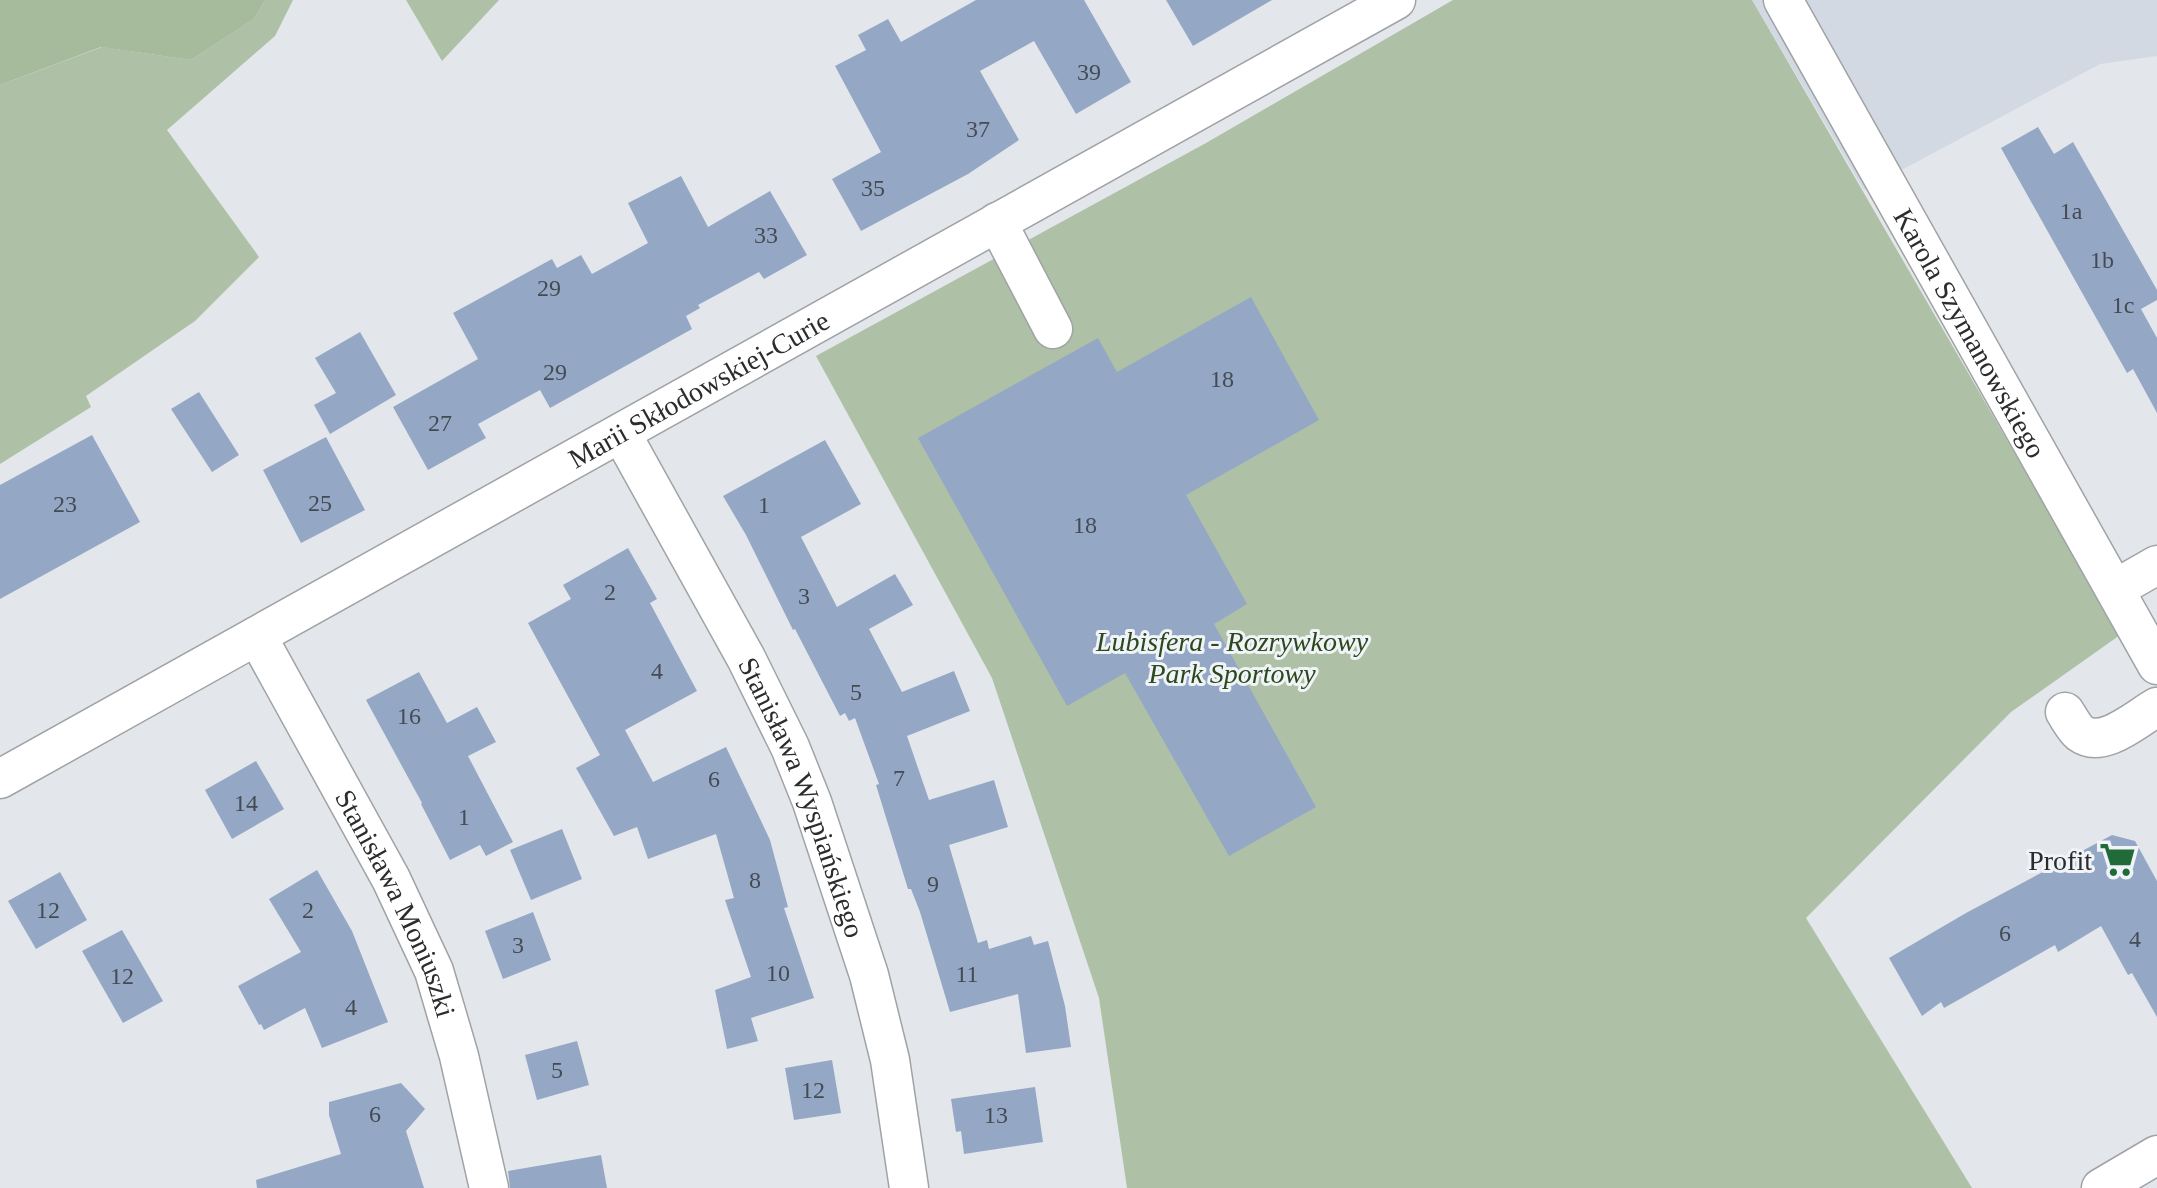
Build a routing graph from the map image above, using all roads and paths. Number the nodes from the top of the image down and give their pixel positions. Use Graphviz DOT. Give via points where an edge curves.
graph roads {
  1 [pos="1396,0"];
  2 [pos="1783,0"];
  3 [pos="997,222"];
  4 [pos="1053,329"];
  5 [pos="621,433"];
  6 [pos="2157,565"];
  7 [pos="2115,589"];
  8 [pos="257,636"];
  9 [pos="2157,665"];
  10 [pos="2157,707"];
  11 [pos="2065,712"];
  12 [pos="0,779"];
  13 [pos="2157,1155"];
  14 [pos="489,1188"];
  15 [pos="909,1188"];
  16 [pos="2101,1188"];
  1 -- 3 [label="street, Marii Skłodowskiej-Curie"];
  2 -- 7 [label="street, Karola Szymanowskiego"];
  3 -- 4 [label="street"];
  3 -- 5 [label="street, Marii Skłodowskiej-Curie"];
  5 -- 8 [label="street, Marii Skłodowskiej-Curie"];
  5 -- 15 [label="street, Stanisława Wyspiańskiego" via="746,658 812,802 869,975 890,1060"];
  6 -- 7 [label="street"];
  7 -- 9 [label="street, Karola Szymanowskiego"];
  8 -- 12 [label="street, Marii Skłodowskiej-Curie"];
  8 -- 14 [label="street, Stanisława Moniuszki" via="391,879 434,971"];
  10 -- 11 [label="street" via="2108,737 2094,739 2080,733"];
  13 -- 16 [label="street"];
}
